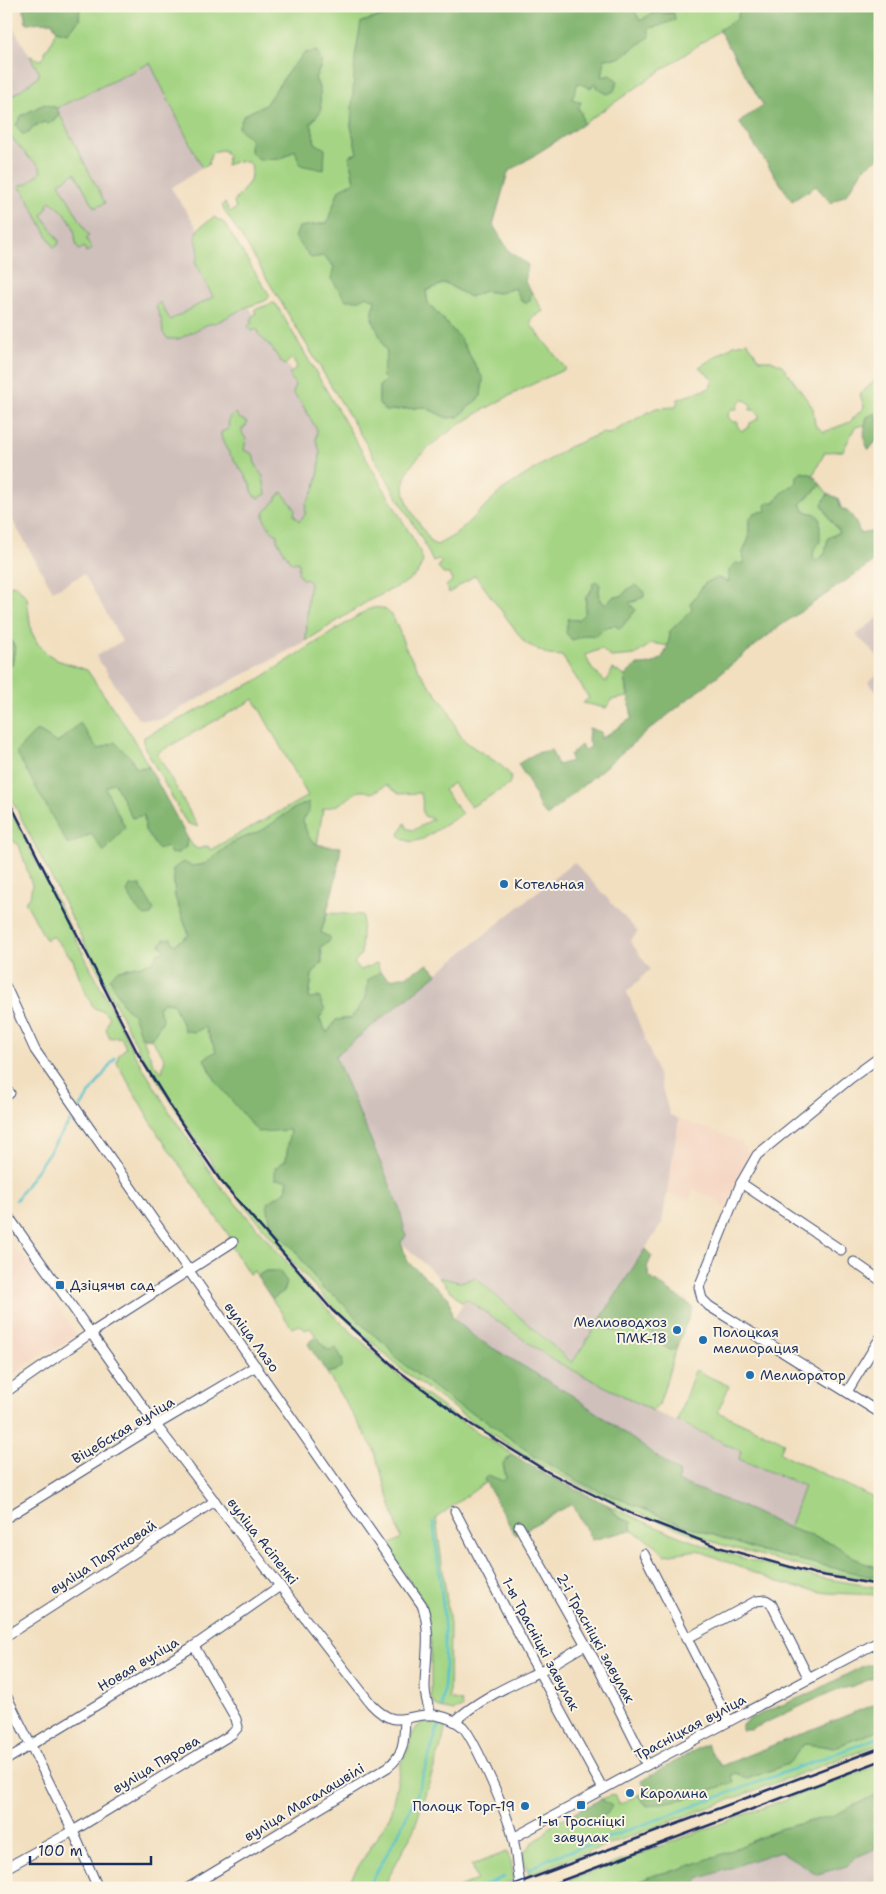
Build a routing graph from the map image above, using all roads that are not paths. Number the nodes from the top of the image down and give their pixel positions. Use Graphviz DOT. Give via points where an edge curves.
graph roads {
  1 [pos="6,987"];
  2 [pos="880,1057"];
  3 [pos="741,1183"];
  4 [pos="6,1213"];
  5 [pos="233,1242"];
  6 [pos="841,1250"];
  7 [pos="854,1262"];
  8 [pos="188,1272"];
  9 [pos="880,1280"];
  10 [pos="91,1333"];
  11 [pos="880,1338"];
  12 [pos="256,1366"];
  13 [pos="6,1392"];
  14 [pos="848,1392"];
  15 [pos="880,1413"];
  16 [pos="156,1425"];
  17 [pos="215,1501"];
  18 [pos="455,1511"];
  19 [pos="6,1518"];
  20 [pos="519,1526"];
  21 [pos="644,1554"];
  22 [pos="280,1586"];
  23 [pos="6,1636"];
  24 [pos="686,1639"];
  25 [pos="880,1641"];
  26 [pos="585,1645"];
  27 [pos="194,1646"];
  28 [pos="538,1671"];
  29 [pos="809,1679"];
  30 [pos="6,1695"];
  31 [pos="431,1715"];
  32 [pos="405,1719"];
  33 [pos="455,1721"];
  34 [pos="728,1721"];
  35 [pos="32,1746"];
  36 [pos="6,1760"];
  37 [pos="647,1765"];
  38 [pos="603,1789"];
  39 [pos="73,1831"];
  40 [pos="513,1838"];
  41 [pos="6,1868"];
  42 [pos="98,1888"];
  43 [pos="188,1888"];
  44 [pos="521,1888"];
  1 -- 8 [label="street, вуліца Лазо" via="35,1050"];
  2 -- 3 [label="street" via="757,1155"];
  3 -- 6 [label="street"];
  3 -- 14 [label="street" via="704,1272 699,1287 702,1299"];
  4 -- 10 [label="street, вуліца Асіпенкі"];
  5 -- 8 [label="street"];
  7 -- 9 [label="street"];
  8 -- 10 [label="street"];
  8 -- 12 [label="street, вуліца Лазо"];
  10 -- 13 [label="street"];
  10 -- 16 [label="street, вуліца Асіпенкі"];
  11 -- 14 [label="street"];
  12 -- 16 [label="street, Віцебская вуліца"];
  12 -- 31 [label="street, вуліца Лазо" via="422,1605 427,1643 425,1689"];
  14 -- 15 [label="street"];
  16 -- 17 [label="street, вуліца Асіпенкі"];
  16 -- 19 [label="street, Віцебская вуліца"];
  17 -- 22 [label="street, вуліца Асіпенкі"];
  17 -- 23 [label="street, вуліца Партновай"];
  18 -- 28 [label="street, 1-ы Трасніцкі завулак"];
  20 -- 26 [label="street, 2-і Трасніцкі завулак"];
  21 -- 24 [label="street"];
  22 -- 27 [label="street, Новая вуліца"];
  22 -- 32 [label="street, вуліца Асіпенкі" via="371,1704 394,1719"];
  24 -- 29 [label="street" via="756,1601 766,1600 771,1603"];
  24 -- 34 [label="street"];
  25 -- 29 [label="street, Трасніцкая вуліца"];
  26 -- 28 [label="street"];
  26 -- 37 [label="street, 2-і Трасніцкі завулак"];
  27 -- 35 [label="street, Новая вуліца"];
  27 -- 39 [label="street, вуліца Пярова" via="238,1727 232,1734"];
  28 -- 33 [label="street" via="499,1690"];
  28 -- 38 [label="street, 1-ы Трасніцкі завулак"];
  29 -- 34 [label="street, Трасніцкая вуліца"];
  30 -- 35 [label="street"];
  31 -- 32 [label="street, вуліца Асіпенкі"];
  31 -- 33 [label="street, вуліца Асіпенкі"];
  32 -- 43 [label="street, вуліца Магалашвілі" via="404,1745 396,1761"];
  33 -- 40 [label="street" via="476,1749"];
  34 -- 37 [label="street, Трасніцкая вуліца"];
  35 -- 36 [label="street, Новая вуліца"];
  35 -- 39 [label="street"];
  37 -- 38 [label="street, Трасніцкая вуліца"];
  38 -- 40 [label="street, Трасніцкая вуліца"];
  39 -- 41 [label="street, вуліца Пярова"];
  39 -- 42 [label="street"];
  40 -- 44 [label="street"];
}
